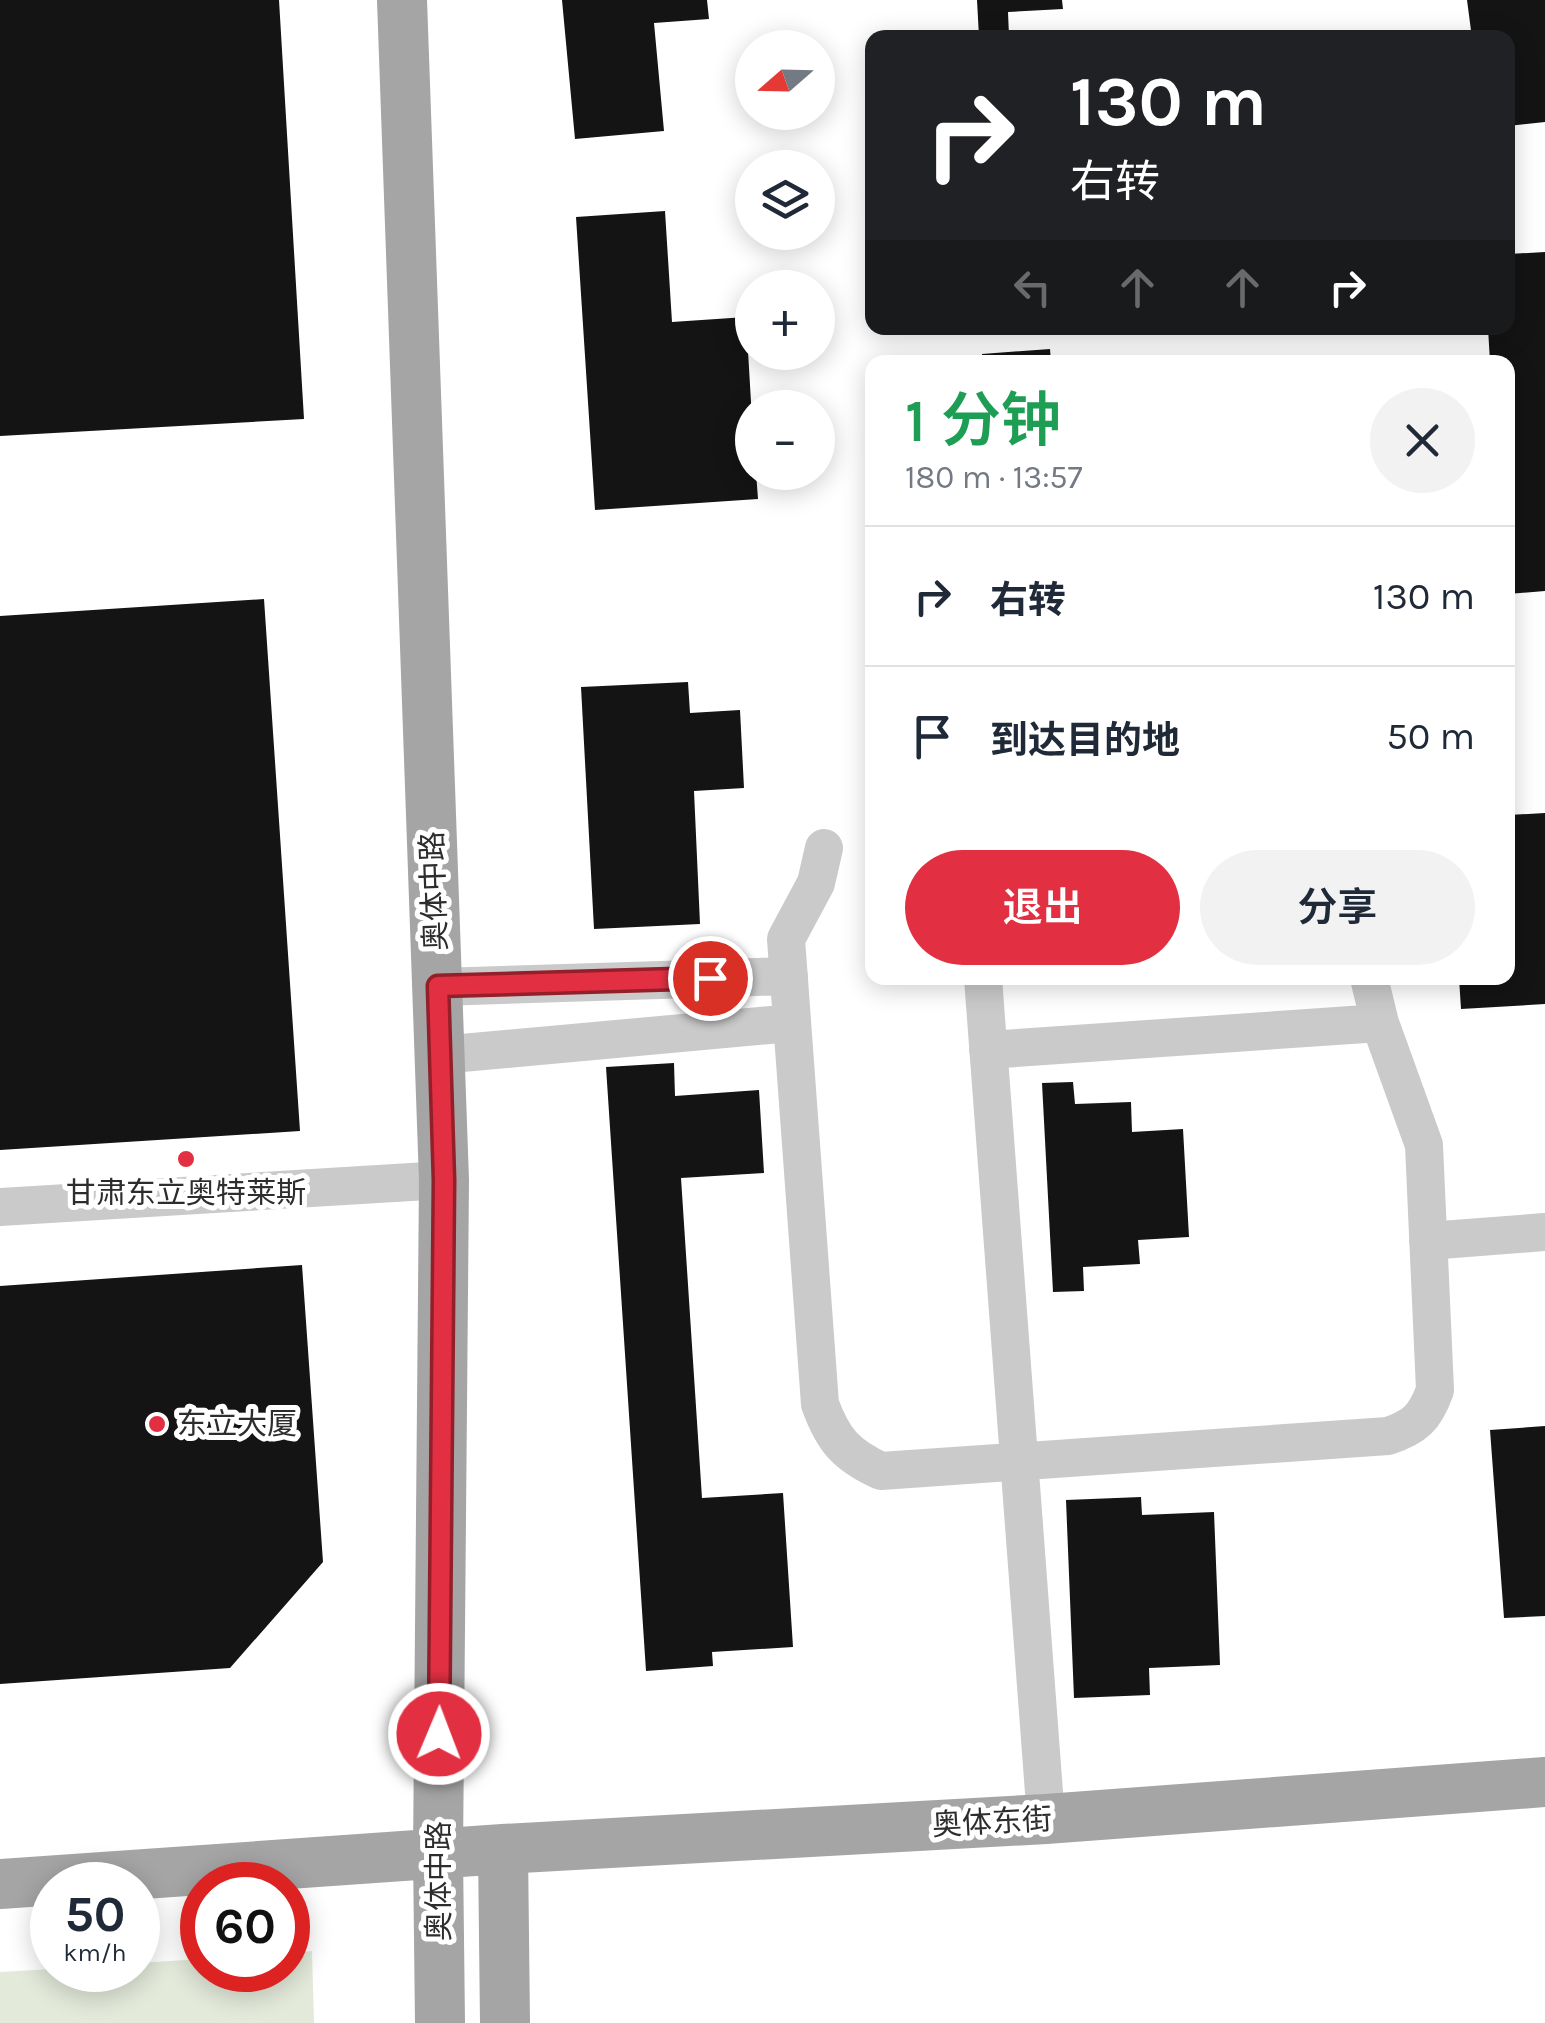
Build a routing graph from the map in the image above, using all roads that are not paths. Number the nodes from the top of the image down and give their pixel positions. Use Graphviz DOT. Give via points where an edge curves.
graph roads {
  1 [pos="402,0"];
  2 [pos="824,848"];
  3 [pos="788,976"];
  4 [pos="983,985"];
  5 [pos="1372,985"];
  6 [pos="438,986"];
  7 [pos="792,1023"];
  8 [pos="1380,1023"];
  9 [pos="988,1050"];
  10 [pos="440,1055"];
  11 [pos="444,1180"];
  12 [pos="0,1207"];
  13 [pos="1545,1232"];
  14 [pos="1428,1241"];
  15 [pos="1020,1463"];
  16 [pos="1545,1782"];
  17 [pos="1046,1819"];
  18 [pos="504,1849"];
  19 [pos="438,1853"];
  20 [pos="0,1884"];
  21 [pos="440,2023"];
  22 [pos="505,2023"];
  1 -- 6 [label="main road, 奥体中路"];
  2 -- 3 [label="street" via="816,882 786,939"];
  3 -- 6 [label="street"];
  3 -- 7 [label="street"];
  4 -- 9 [label="street"];
  5 -- 8 [label="street"];
  6 -- 10 [label="main road, 奥体中路"];
  7 -- 10 [label="street"];
  7 -- 15 [label="street" via="820,1404 828,1427 850,1454 881,1471"];
  8 -- 9 [label="street"];
  8 -- 14 [label="street" via="1424,1145"];
  9 -- 15 [label="street"];
  10 -- 11 [label="main road, 奥体中路"];
  11 -- 12 [label="street"];
  11 -- 19 [label="main road, 奥体中路"];
  13 -- 14 [label="street"];
  14 -- 15 [label="street" via="1435,1390 1419,1421 1404,1431"];
  15 -- 17 [label="street"];
  16 -- 17 [label="main road, 奥体东街"];
  17 -- 18 [label="main road, 奥体东街"];
  18 -- 19 [label="main road, 奥体东街"];
  18 -- 22 [label="main road"];
  19 -- 20 [label="main road, 奥体东街"];
  19 -- 21 [label="main road, 奥体中路"];
}
